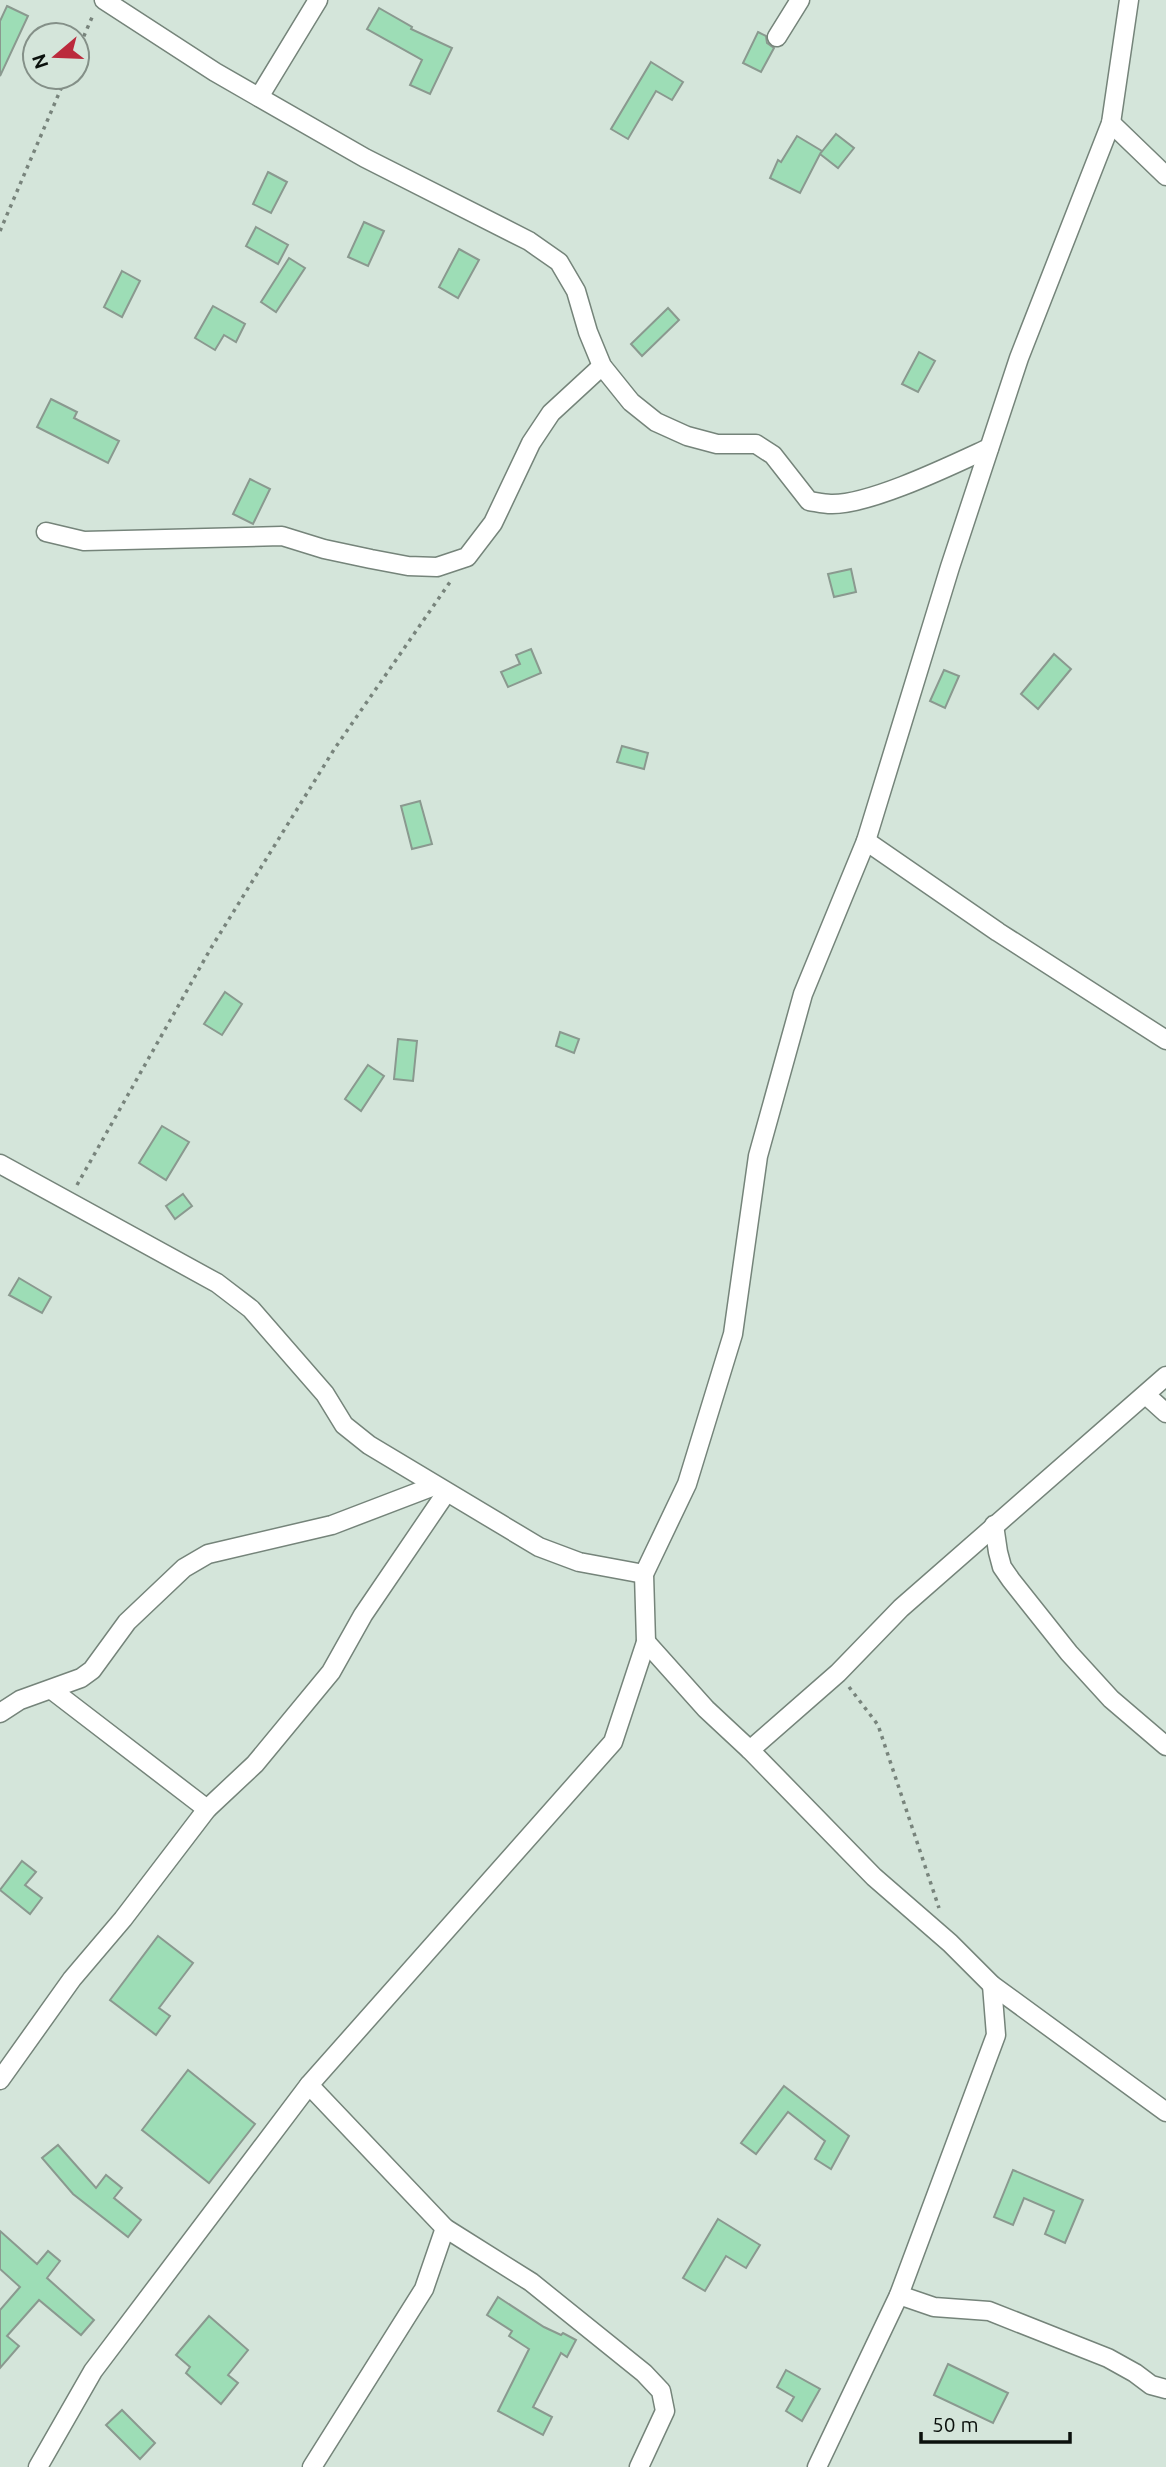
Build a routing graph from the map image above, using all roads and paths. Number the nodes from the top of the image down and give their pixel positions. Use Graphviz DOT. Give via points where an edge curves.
graph roads {
  1 [pos="318,0"];
  2 [pos="800,0"];
  3 [pos="1129,0"];
  4 [pos="99,5"];
  5 [pos="91,22"];
  6 [pos="777,37"];
  7 [pos="60,91"];
  8 [pos="258,97"];
  9 [pos="1111,123"];
  10 [pos="1166,176"];
  11 [pos="0,230"];
  12 [pos="602,366"];
  13 [pos="989,448"];
  14 [pos="46,533"];
  15 [pos="467,557"];
  16 [pos="866,841"];
  17 [pos="1166,1040"];
  18 [pos="0,1164"];
  19 [pos="68,1202"];
  20 [pos="1166,1376"];
  21 [pos="1146,1395"];
  22 [pos="1166,1413"];
  23 [pos="440,1490"];
  24 [pos="994,1525"];
  25 [pos="644,1574"];
  26 [pos="646,1642"];
  27 [pos="838,1672"];
  28 [pos="52,1690"];
  29 [pos="0,1713"];
  30 [pos="1166,1746"];
  31 [pos="750,1750"];
  32 [pos="207,1809"];
  33 [pos="950,1943"];
  34 [pos="992,1985"];
  35 [pos="0,2080"];
  36 [pos="309,2085"];
  37 [pos="1166,2112"];
  38 [pos="444,2228"];
  39 [pos="899,2295"];
  40 [pos="1166,2389"];
  41 [pos="37,2467"];
  42 [pos="312,2467"];
  43 [pos="639,2467"];
  44 [pos="817,2467"];
  1 -- 8 [label="street"];
  2 -- 6 [label="street"];
  3 -- 9 [label="street"];
  4 -- 5 [label="path"];
  4 -- 8 [label="street"];
  7 -- 11 [label="path"];
  8 -- 12 [label="street" via="365,158 529,241 559,262 576,291"];
  9 -- 10 [label="street"];
  9 -- 13 [label="street" via="1019,358"];
  12 -- 13 [label="street" via="631,402 656,422 717,444 756,444 765,449 809,501 832,504 862,499"];
  12 -- 15 [label="street" via="551,413 531,443 493,523"];
  13 -- 16 [label="street"];
  14 -- 15 [label="street" via="84,541 282,536 408,566 437,567"];
  15 -- 19 [label="path" via="335,748 211,948"];
  16 -- 17 [label="street"];
  16 -- 25 [label="street" via="803,994 758,1156 733,1334 687,1484"];
  18 -- 19 [label="street"];
  19 -- 23 [label="street" via="217,1283 251,1309 325,1394 344,1425"];
  20 -- 21 [label="street"];
  21 -- 22 [label="street"];
  21 -- 24 [label="street"];
  23 -- 25 [label="street" via="539,1547 579,1562"];
  23 -- 28 [label="street" via="332,1525 208,1555 184,1568 128,1622 92,1670"];
  23 -- 32 [label="street" via="331,1672 255,1764"];
  24 -- 27 [label="street"];
  24 -- 30 [label="street" via="1002,1567 1011,1580 1111,1699"];
  25 -- 26 [label="street"];
  26 -- 31 [label="street"];
  26 -- 36 [label="street" via="612,1742"];
  27 -- 31 [label="street"];
  27 -- 33 [label="path" via="878,1725"];
  28 -- 29 [label="street" via="20,1700"];
  28 -- 32 [label="street"];
  31 -- 33 [label="street" via="874,1877"];
  32 -- 35 [label="street" via="72,1979"];
  33 -- 34 [label="street"];
  34 -- 37 [label="street"];
  34 -- 39 [label="street" via="996,2035"];
  36 -- 38 [label="street"];
  36 -- 41 [label="street" via="93,2371"];
  38 -- 42 [label="street" via="424,2289"];
  38 -- 43 [label="street" via="531,2282 645,2373 661,2391 665,2411"];
  39 -- 40 [label="street" via="934,2307 989,2311 1108,2358 1151,2385"];
  39 -- 44 [label="street"];
}
